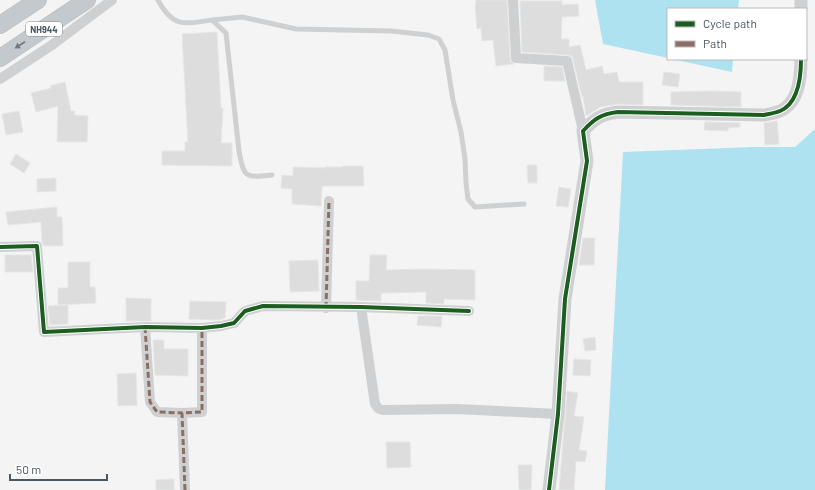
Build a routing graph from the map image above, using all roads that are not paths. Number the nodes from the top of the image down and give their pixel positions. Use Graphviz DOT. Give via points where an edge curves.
graph roads {
  1 [pos="38,0"];
  2 [pos="87,0"];
  3 [pos="112,0"];
  4 [pos="158,0"];
  5 [pos="513,0"];
  6 [pos="212,20"];
  7 [pos="0,25"];
  8 [pos="0,58"];
  9 [pos="801,60"];
  10 [pos="0,79"];
  11 [pos="583,131"];
  12 [pos="272,175"];
  13 [pos="329,201"];
  14 [pos="524,204"];
  15 [pos="0,247"];
  16 [pos="361,307"];
  17 [pos="326,308"];
  18 [pos="469,311"];
  19 [pos="145,327"];
  20 [pos="202,328"];
  21 [pos="182,413"];
  22 [pos="558,414"];
  23 [pos="185,490"];
  24 [pos="549,490"];
  1 -- 7 [label="highway, NH944"];
  2 -- 8 [label="highway, NH944, one-way"];
  3 -- 10 [label="street" via="52,45"];
  4 -- 6 [label="lane" via="164,12 184,24"];
  5 -- 11 [label="street" via="516,58 567,61"];
  6 -- 12 [label="lane" via="226,33 242,169 249,176"];
  6 -- 14 [label="lane" via="242,17 296,29 391,31 428,35 440,39 446,50 453,100 461,132 468,199 475,208"];
  9 -- 11 [label="street" via="798,86 792,101 781,111 764,115 618,112 592,121"];
  11 -- 22 [label="street" via="587,162 565,299"];
  13 -- 17 [label="street"];
  15 -- 19 [label="street" via="37,246 44,332"];
  16 -- 17 [label="street"];
  16 -- 18 [label="street"];
  16 -- 22 [label="street" via="375,404 379,409 457,409"];
  17 -- 20 [label="street" via="263,306 245,311 234,323"];
  19 -- 20 [label="street"];
  19 -- 21 [label="street" via="150,402 157,412"];
  20 -- 21 [label="street" via="202,412"];
  21 -- 23 [label="street"];
  22 -- 24 [label="street"];
}
